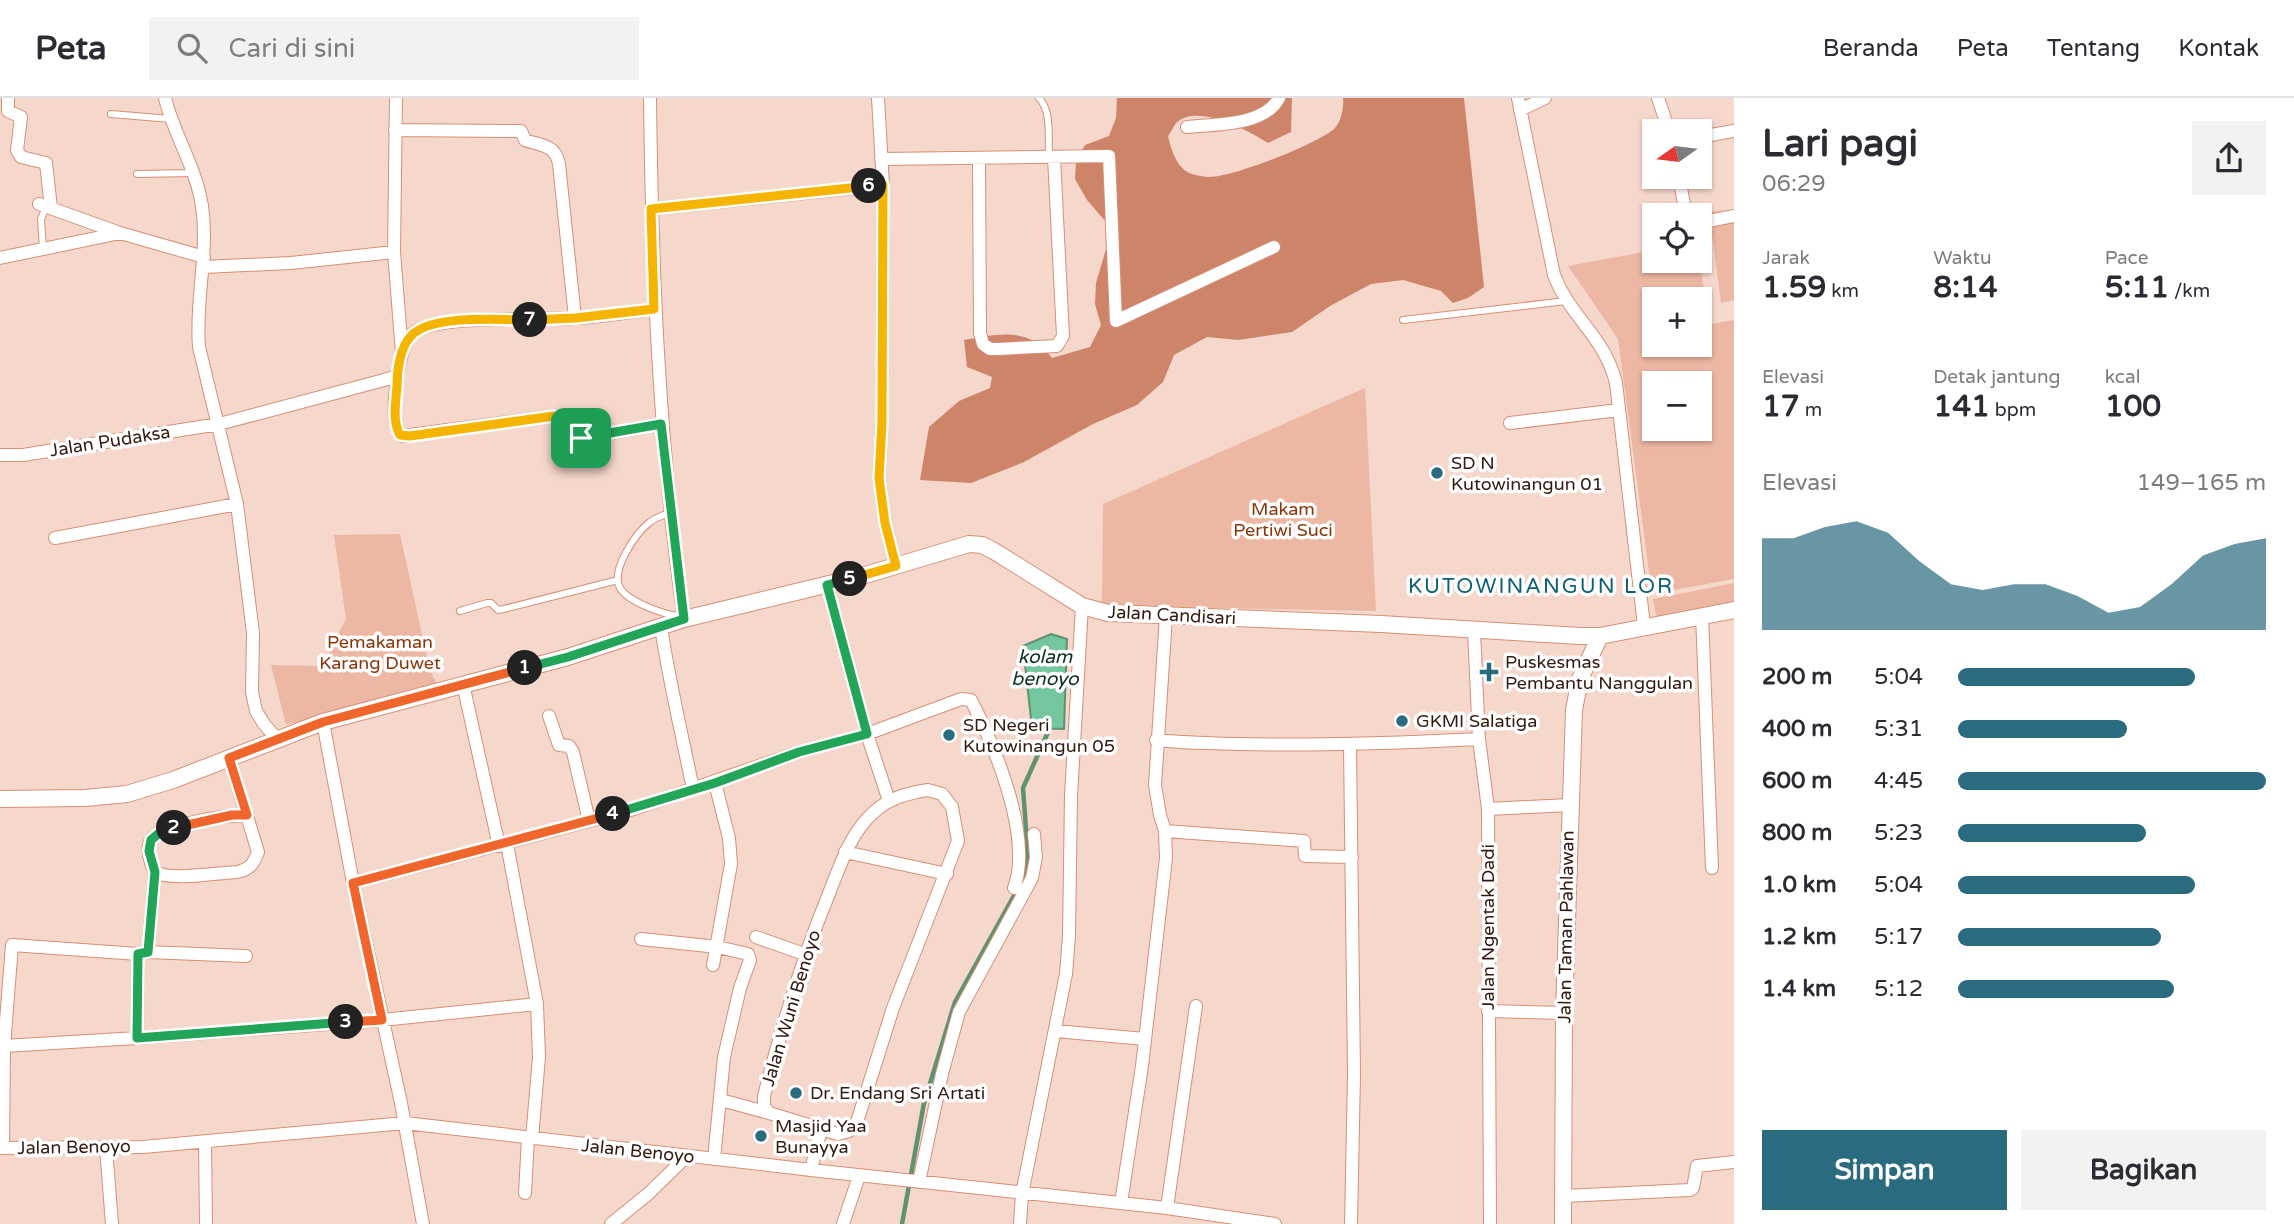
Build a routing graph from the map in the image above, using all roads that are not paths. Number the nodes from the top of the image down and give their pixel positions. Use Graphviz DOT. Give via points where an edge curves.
graph roads {
  1 [pos="8,98"];
  2 [pos="165,98"];
  3 [pos="396,98"];
  4 [pos="650,98"];
  5 [pos="878,98"];
  6 [pos="1039,98"];
  7 [pos="1279,98"];
  8 [pos="1545,98"];
  9 [pos="1658,98"];
  10 [pos="1519,104"];
  11 [pos="111,114"];
  12 [pos="171,118"];
  13 [pos="1664,119"];
  14 [pos="1187,127"];
  15 [pos="395,130"];
  16 [pos="1734,131"];
  17 [pos="1712,135"];
  18 [pos="1051,157"];
  19 [pos="979,158"];
  20 [pos="881,159"];
  21 [pos="137,173"];
  22 [pos="195,173"];
  23 [pos="883,185"];
  24 [pos="45,206"];
  25 [pos="651,209"];
  26 [pos="1734,216"];
  27 [pos="1712,220"];
  28 [pos="120,233"];
  29 [pos="1274,247"];
  30 [pos="43,249"];
  31 [pos="394,252"];
  32 [pos="0,258"];
  33 [pos="203,262"];
  34 [pos="1566,301"];
  35 [pos="654,309"];
  36 [pos="575,318"];
  37 [pos="1403,320"];
  38 [pos="402,354"];
  39 [pos="397,376"];
  40 [pos="1619,410"];
  41 [pos="1510,423"];
  42 [pos="219,424"];
  43 [pos="661,424"];
  44 [pos="0,455"];
  45 [pos="237,504"];
  46 [pos="672,513"];
  47 [pos="55,538"];
  48 [pos="896,566"];
  49 [pos="618,580"];
  50 [pos="827,585"];
  51 [pos="1082,606"];
  52 [pos="1734,610"];
  53 [pos="460,611"];
  54 [pos="1702,615"];
  55 [pos="1166,616"];
  56 [pos="684,618"];
  57 [pos="1644,626"];
  58 [pos="661,627"];
  59 [pos="1474,631"];
  60 [pos="1600,636"];
  61 [pos="463,684"];
  62 [pos="549,716"];
  63 [pos="323,722"];
  64 [pos="867,734"];
  65 [pos="277,739"];
  66 [pos="1479,739"];
  67 [pos="1156,740"];
  68 [pos="1350,745"];
  69 [pos="229,758"];
  70 [pos="715,783"];
  71 [pos="693,789"];
  72 [pos="0,799"];
  73 [pos="889,801"];
  74 [pos="1569,805"];
  75 [pos="1488,809"];
  76 [pos="247,815"];
  77 [pos="589,821"];
  78 [pos="1166,831"];
  79 [pos="1034,834"];
  80 [pos="503,845"];
  81 [pos="845,852"];
  82 [pos="1352,857"];
  83 [pos="1028,860"];
  84 [pos="1712,868"];
  85 [pos="155,872"];
  86 [pos="947,874"];
  87 [pos="353,883"];
  88 [pos="1014,888"];
  89 [pos="756,937"];
  90 [pos="641,939"];
  91 [pos="718,947"];
  92 [pos="143,953"];
  93 [pos="804,954"];
  94 [pos="246,956"];
  95 [pos="713,965"];
  96 [pos="537,1004"];
  97 [pos="1196,1006"];
  98 [pos="1488,1011"];
  99 [pos="1564,1013"];
  100 [pos="382,1020"];
  101 [pos="1055,1031"];
  102 [pos="137,1038"];
  103 [pos="1145,1039"];
  104 [pos="4,1046"];
  105 [pos="721,1100"];
  106 [pos="769,1113"];
  107 [pos="405,1123"];
  108 [pos="821,1129"];
  109 [pos="530,1139"];
  110 [pos="205,1142"];
  111 [pos="2,1148"];
  112 [pos="106,1148"];
  113 [pos="687,1156"];
  114 [pos="714,1159"];
  115 [pos="1734,1163"];
  116 [pos="811,1170"];
  117 [pos="859,1176"];
  118 [pos="912,1181"];
  119 [pos="525,1193"];
  120 [pos="1022,1194"];
  121 [pos="1564,1196"];
  122 [pos="1121,1203"];
  123 [pos="1167,1208"];
  124 [pos="1201,1219"];
  125 [pos="112,1224"];
  126 [pos="206,1224"];
  127 [pos="423,1224"];
  128 [pos="611,1224"];
  129 [pos="844,1224"];
  130 [pos="1020,1224"];
  131 [pos="1275,1224"];
  132 [pos="1351,1224"];
  133 [pos="1490,1224"];
  134 [pos="1563,1224"];
  1 -- 24 [label="street" via="8,111 21,117 21,157 46,163"];
  2 -- 12 [label="street"];
  3 -- 15 [label="street"];
  4 -- 25 [label="street"];
  5 -- 20 [label="street"];
  6 -- 18 [label="lane" via="1044,103"];
  7 -- 14 [label="street" via="1274,107 1254,119"];
  8 -- 10 [label="street"];
  9 -- 13 [label="street"];
  10 -- 34 [label="street" via="1554,275"];
  11 -- 12 [label="lane"];
  12 -- 22 [label="street"];
  15 -- 31 [label="street"];
  15 -- 36 [label="street" via="521,131 525,139 554,151"];
  16 -- 17 [label="street"];
  18 -- 19 [label="street"];
  18 -- 19 [label="street" via="1063,336 1057,346 997,349 983,344 981,333"];
  18 -- 29 [label="street" via="1109,156 1116,321"];
  19 -- 20 [label="street"];
  20 -- 23 [label="street"];
  21 -- 22 [label="lane"];
  22 -- 33 [label="street" via="204,219"];
  23 -- 25 [label="street"];
  23 -- 48 [label="street" via="879,478"];
  24 -- 28 [label="street"];
  24 -- 30 [label="lane"];
  25 -- 35 [label="street"];
  26 -- 27 [label="street"];
  28 -- 30 [label="street"];
  28 -- 33 [label="street"];
  30 -- 32 [label="street"];
  31 -- 33 [label="street" via="291,263"];
  31 -- 38 [label="street"];
  33 -- 42 [label="street" via="199,346"];
  34 -- 37 [label="lane"];
  34 -- 40 [label="street" via="1611,363"];
  35 -- 36 [label="street"];
  35 -- 43 [label="street"];
  36 -- 38 [label="street" via="426,326 411,335"];
  38 -- 39 [label="street"];
  39 -- 42 [label="street, Jalan Pudaksa"];
  39 -- 43 [label="street" via="396,423 402,436 554,416 565,433 576,439"];
  40 -- 41 [label="street"];
  40 -- 57 [label="street"];
  42 -- 44 [label="street, Jalan Pudaksa" via="61,450"];
  42 -- 45 [label="street"];
  43 -- 46 [label="street"];
  45 -- 47 [label="street"];
  45 -- 65 [label="street" via="253,633 252,692 256,710"];
  46 -- 49 [label="lane" via="640,533 622,560"];
  46 -- 56 [label="street"];
  48 -- 50 [label="street, Jalan Candisari"];
  48 -- 51 [label="street, Jalan Candisari" via="969,544 982,545"];
  49 -- 53 [label="lane" via="504,609 487,603"];
  49 -- 56 [label="lane" via="623,591 648,607"];
  50 -- 56 [label="street, Jalan Candisari"];
  50 -- 64 [label="street"];
  51 -- 55 [label="street, Jalan Candisari"];
  51 -- 101 [label="street" via="1069,936"];
  52 -- 54 [label="street, Jalan Candisari"];
  54 -- 57 [label="street, Jalan Candisari"];
  54 -- 84 [label="street"];
  55 -- 59 [label="street, Jalan Candisari"];
  55 -- 67 [label="street"];
  56 -- 58 [label="street, Jalan Candisari"];
  57 -- 60 [label="street, Jalan Candisari"];
  58 -- 61 [label="street, Jalan Candisari"];
  58 -- 71 [label="street"];
  59 -- 60 [label="street, Jalan Candisari"];
  59 -- 66 [label="street, Jalan Ngentak Dadi"];
  60 -- 74 [label="street, Jalan Taman Pahlawan" via="1577,694"];
  61 -- 63 [label="street, Jalan Candisari"];
  61 -- 80 [label="street"];
  62 -- 77 [label="street" via="559,745 573,750"];
  63 -- 65 [label="street, Jalan Candisari"];
  63 -- 87 [label="street"];
  64 -- 70 [label="street" via="799,752"];
  64 -- 73 [label="street"];
  64 -- 83 [label="street" via="970,699 1006,781"];
  65 -- 69 [label="street, Jalan Candisari"];
  66 -- 68 [label="street"];
  66 -- 75 [label="street, Jalan Ngentak Dadi"];
  67 -- 68 [label="street"];
  67 -- 78 [label="street" via="1155,785"];
  68 -- 82 [label="street"];
  69 -- 72 [label="street, Jalan Candisari" via="127,793 85,799"];
  69 -- 76 [label="street"];
  70 -- 71 [label="street"];
  70 -- 91 [label="street" via="731,864"];
  71 -- 77 [label="street"];
  73 -- 81 [label="street, Jalan Wuni Benoyo" via="873,812"];
  73 -- 86 [label="street" via="928,790 942,794 953,807 958,841"];
  74 -- 75 [label="street"];
  74 -- 99 [label="street, Jalan Taman Pahlawan"];
  75 -- 98 [label="street, Jalan Ngentak Dadi"];
  76 -- 85 [label="street" via="188,824 158,834 149,851"];
  76 -- 85 [label="street" via="258,852 248,869 172,875"];
  77 -- 80 [label="street"];
  78 -- 82 [label="street" via="1304,841 1305,856"];
  78 -- 103 [label="street"];
  79 -- 83 [label="street"];
  80 -- 87 [label="street"];
  80 -- 96 [label="street"];
  81 -- 86 [label="street"];
  81 -- 93 [label="street, Jalan Wuni Benoyo"];
  82 -- 132 [label="street"];
  83 -- 88 [label="street"];
  83 -- 118 [label="street" via="1032,878 959,1012"];
  85 -- 92 [label="street"];
  86 -- 108 [label="street" via="893,1008 857,1122 844,1133"];
  87 -- 100 [label="street"];
  89 -- 93 [label="street"];
  90 -- 91 [label="street"];
  91 -- 95 [label="street"];
  91 -- 105 [label="street" via="748,954 750,960 724,1057"];
  92 -- 94 [label="street"];
  92 -- 102 [label="street"];
  92 -- 104 [label="street" via="12,945"];
  93 -- 106 [label="street, Jalan Wuni Benoyo" via="764,1096"];
  96 -- 100 [label="street"];
  96 -- 109 [label="street" via="539,1057"];
  97 -- 123 [label="street"];
  98 -- 99 [label="street"];
  98 -- 133 [label="street, Jalan Ngentak Dadi"];
  99 -- 121 [label="street, Jalan Taman Pahlawan"];
  100 -- 102 [label="street"];
  100 -- 107 [label="street"];
  101 -- 103 [label="street"];
  101 -- 120 [label="street"];
  102 -- 104 [label="street"];
  103 -- 122 [label="street"];
  104 -- 111 [label="street"];
  105 -- 106 [label="street"];
  105 -- 114 [label="street"];
  106 -- 108 [label="street, Jalan Wuni Benoyo"];
  107 -- 109 [label="street, Jalan Benoyo"];
  107 -- 110 [label="street, Jalan Benoyo"];
  107 -- 127 [label="street"];
  108 -- 116 [label="street"];
  109 -- 113 [label="street, Jalan Benoyo"];
  109 -- 119 [label="street"];
  110 -- 112 [label="street, Jalan Benoyo"];
  110 -- 126 [label="street"];
  111 -- 112 [label="street, Jalan Benoyo"];
  112 -- 125 [label="street"];
  113 -- 114 [label="street, Jalan Benoyo"];
  113 -- 128 [label="street"];
  114 -- 116 [label="street, Jalan Benoyo"];
  115 -- 121 [label="street" via="1697,1166 1689,1190"];
  116 -- 117 [label="street, Jalan Benoyo"];
  117 -- 118 [label="street, Jalan Benoyo"];
  117 -- 129 [label="street"];
  118 -- 120 [label="street, Jalan Benoyo"];
  120 -- 122 [label="street, Jalan Benoyo"];
  120 -- 130 [label="street"];
  121 -- 134 [label="street, Jalan Taman Pahlawan"];
  122 -- 123 [label="street, Jalan Benoyo"];
  123 -- 124 [label="street, Jalan Benoyo"];
  124 -- 131 [label="street, Jalan Benoyo"];
}
